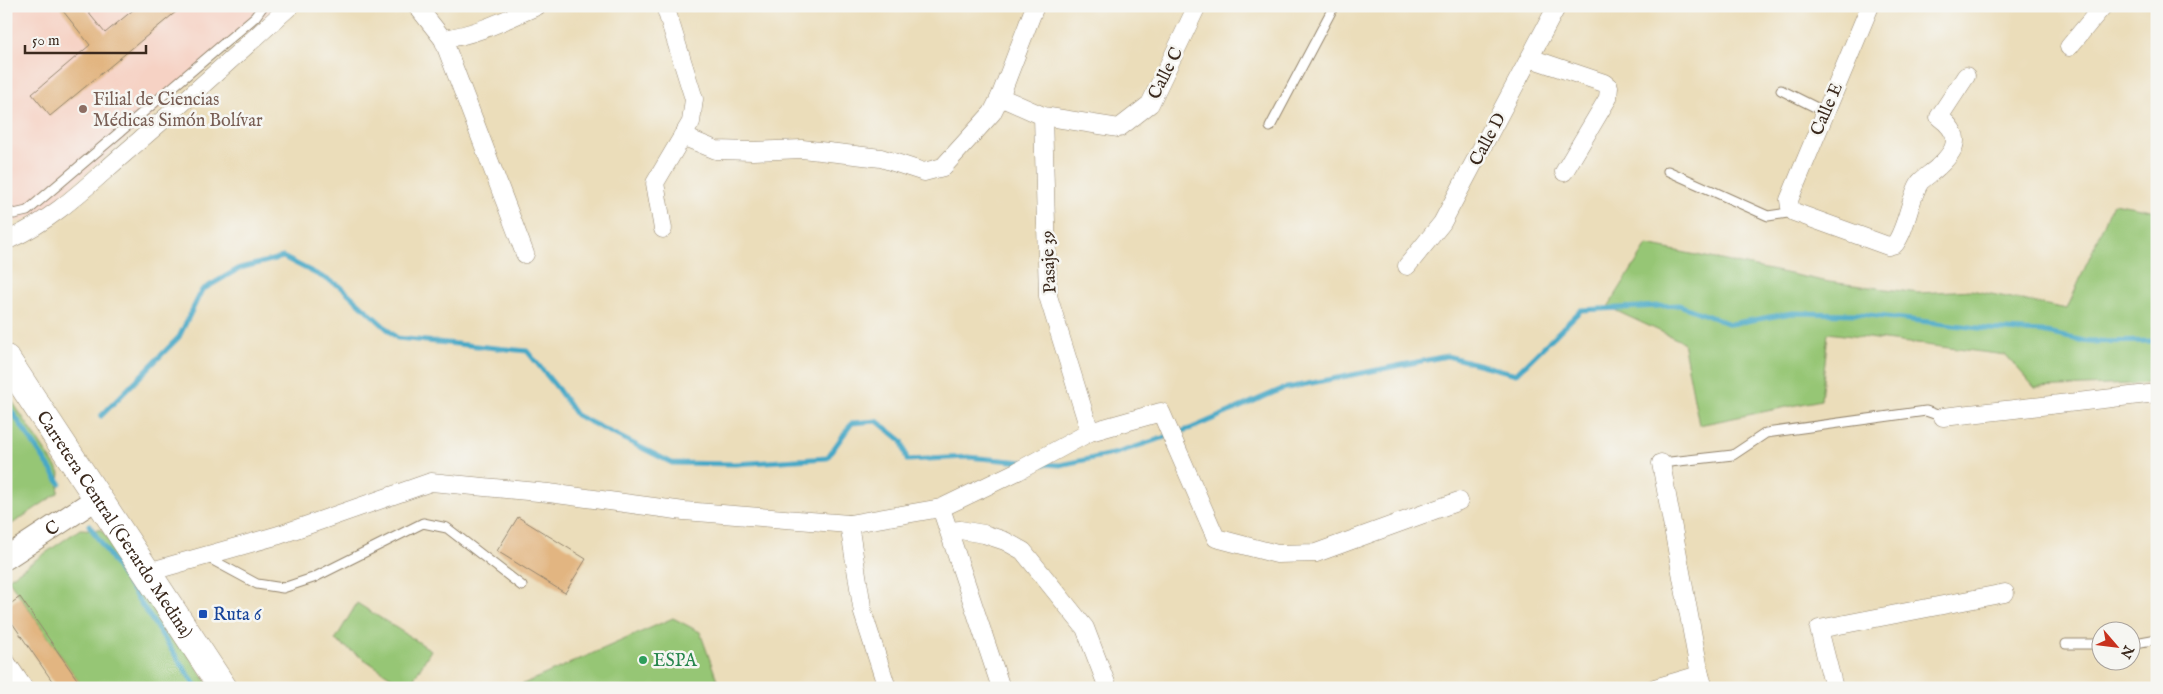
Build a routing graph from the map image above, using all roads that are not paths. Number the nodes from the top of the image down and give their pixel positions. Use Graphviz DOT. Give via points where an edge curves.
graph roads {
  1 [pos="263,6"];
  2 [pos="290,6"];
  3 [pos="416,6"];
  4 [pos="537,6"];
  5 [pos="665,6"];
  6 [pos="1035,6"];
  7 [pos="1197,6"];
  8 [pos="1334,6"];
  9 [pos="1557,6"];
  10 [pos="1870,6"];
  11 [pos="2104,6"];
  12 [pos="442,39"];
  13 [pos="2069,47"];
  14 [pos="1530,58"];
  15 [pos="1966,76"];
  16 [pos="1781,90"];
  17 [pos="1000,97"];
  18 [pos="1825,112"];
  19 [pos="1043,116"];
  20 [pos="1270,127"];
  21 [pos="682,136"];
  22 [pos="1668,171"];
  23 [pos="1564,172"];
  24 [pos="6,210"];
  25 [pos="1794,212"];
  26 [pos="664,229"];
  27 [pos="6,238"];
  28 [pos="525,254"];
  29 [pos="1407,266"];
  30 [pos="6,359"];
  31 [pos="2157,393"];
  32 [pos="1943,417"];
  33 [pos="1090,432"];
  34 [pos="1662,463"];
  35 [pos="98,496"];
  36 [pos="1459,501"];
  37 [pos="940,508"];
  38 [pos="849,524"];
  39 [pos="950,531"];
  40 [pos="205,555"];
  41 [pos="6,558"];
  42 [pos="148,572"];
  43 [pos="522,586"];
  44 [pos="2005,593"];
  45 [pos="2157,639"];
  46 [pos="2140,642"];
  47 [pos="2066,644"];
  48 [pos="2090,644"];
  49 [pos="6,662"];
  50 [pos="1702,681"];
  51 [pos="24,688"];
  52 [pos="223,688"];
  53 [pos="887,688"];
  54 [pos="1001,688"];
  55 [pos="1108,688"];
  56 [pos="1655,688"];
  57 [pos="1834,688"];
  1 -- 24 [label="lane" via="255,17 27,211 14,214"];
  2 -- 27 [label="street" via="64,206 33,228"];
  3 -- 12 [label="street"];
  4 -- 12 [label="street" via="481,29"];
  5 -- 21 [label="street" via="694,99 691,122"];
  6 -- 17 [label="street"];
  7 -- 19 [label="street, Calle C" via="1150,104 1119,128"];
  8 -- 20 [label="lane"];
  9 -- 14 [label="street, Calle D"];
  10 -- 18 [label="street, Calle E"];
  11 -- 13 [label="street"];
  12 -- 28 [label="street"];
  14 -- 23 [label="street" via="1604,83 1609,88 1608,98"];
  14 -- 29 [label="street, Calle D" via="1442,223"];
  15 -- 25 [label="street" via="1939,117 1951,126 1956,136 1953,147 1940,166 1920,183 1895,244 1888,246"];
  16 -- 18 [label="lane"];
  17 -- 19 [label="street"];
  17 -- 21 [label="street" via="992,112 943,167 924,172 881,158 802,149 716,150"];
  18 -- 25 [label="street, Calle E" via="1789,200"];
  19 -- 33 [label="street, Pasaje 39" via="1048,296"];
  21 -- 26 [label="street" via="655,183"];
  22 -- 25 [label="lane" via="1768,216"];
  30 -- 35 [label="main road, Carretera Central (Gerardo Medina)"];
  31 -- 32 [label="street"];
  32 -- 34 [label="lane" via="1926,411 1766,433 1733,455"];
  33 -- 36 [label="street" via="1161,412 1216,538 1277,554 1316,554"];
  33 -- 37 [label="street"];
  34 -- 50 [label="street"];
  35 -- 41 [label="street, C"];
  35 -- 42 [label="main road, Carretera Central (Gerardo Medina)"];
  37 -- 38 [label="street"];
  37 -- 39 [label="street"];
  38 -- 40 [label="street" via="684,511 549,493 431,482 279,535"];
  38 -- 53 [label="street" via="863,613"];
  39 -- 54 [label="street"];
  39 -- 55 [label="street" via="984,534 1023,552 1085,628"];
  40 -- 42 [label="street"];
  40 -- 43 [label="lane" via="257,584 283,588 313,578 423,523 447,528"];
  42 -- 52 [label="main road, Carretera Central (Gerardo Medina)"];
  44 -- 57 [label="street" via="1820,629"];
  45 -- 46 [label="lane"];
  47 -- 48 [label="lane"];
  49 -- 51 [label="street"];
  50 -- 56 [label="street"];
}
